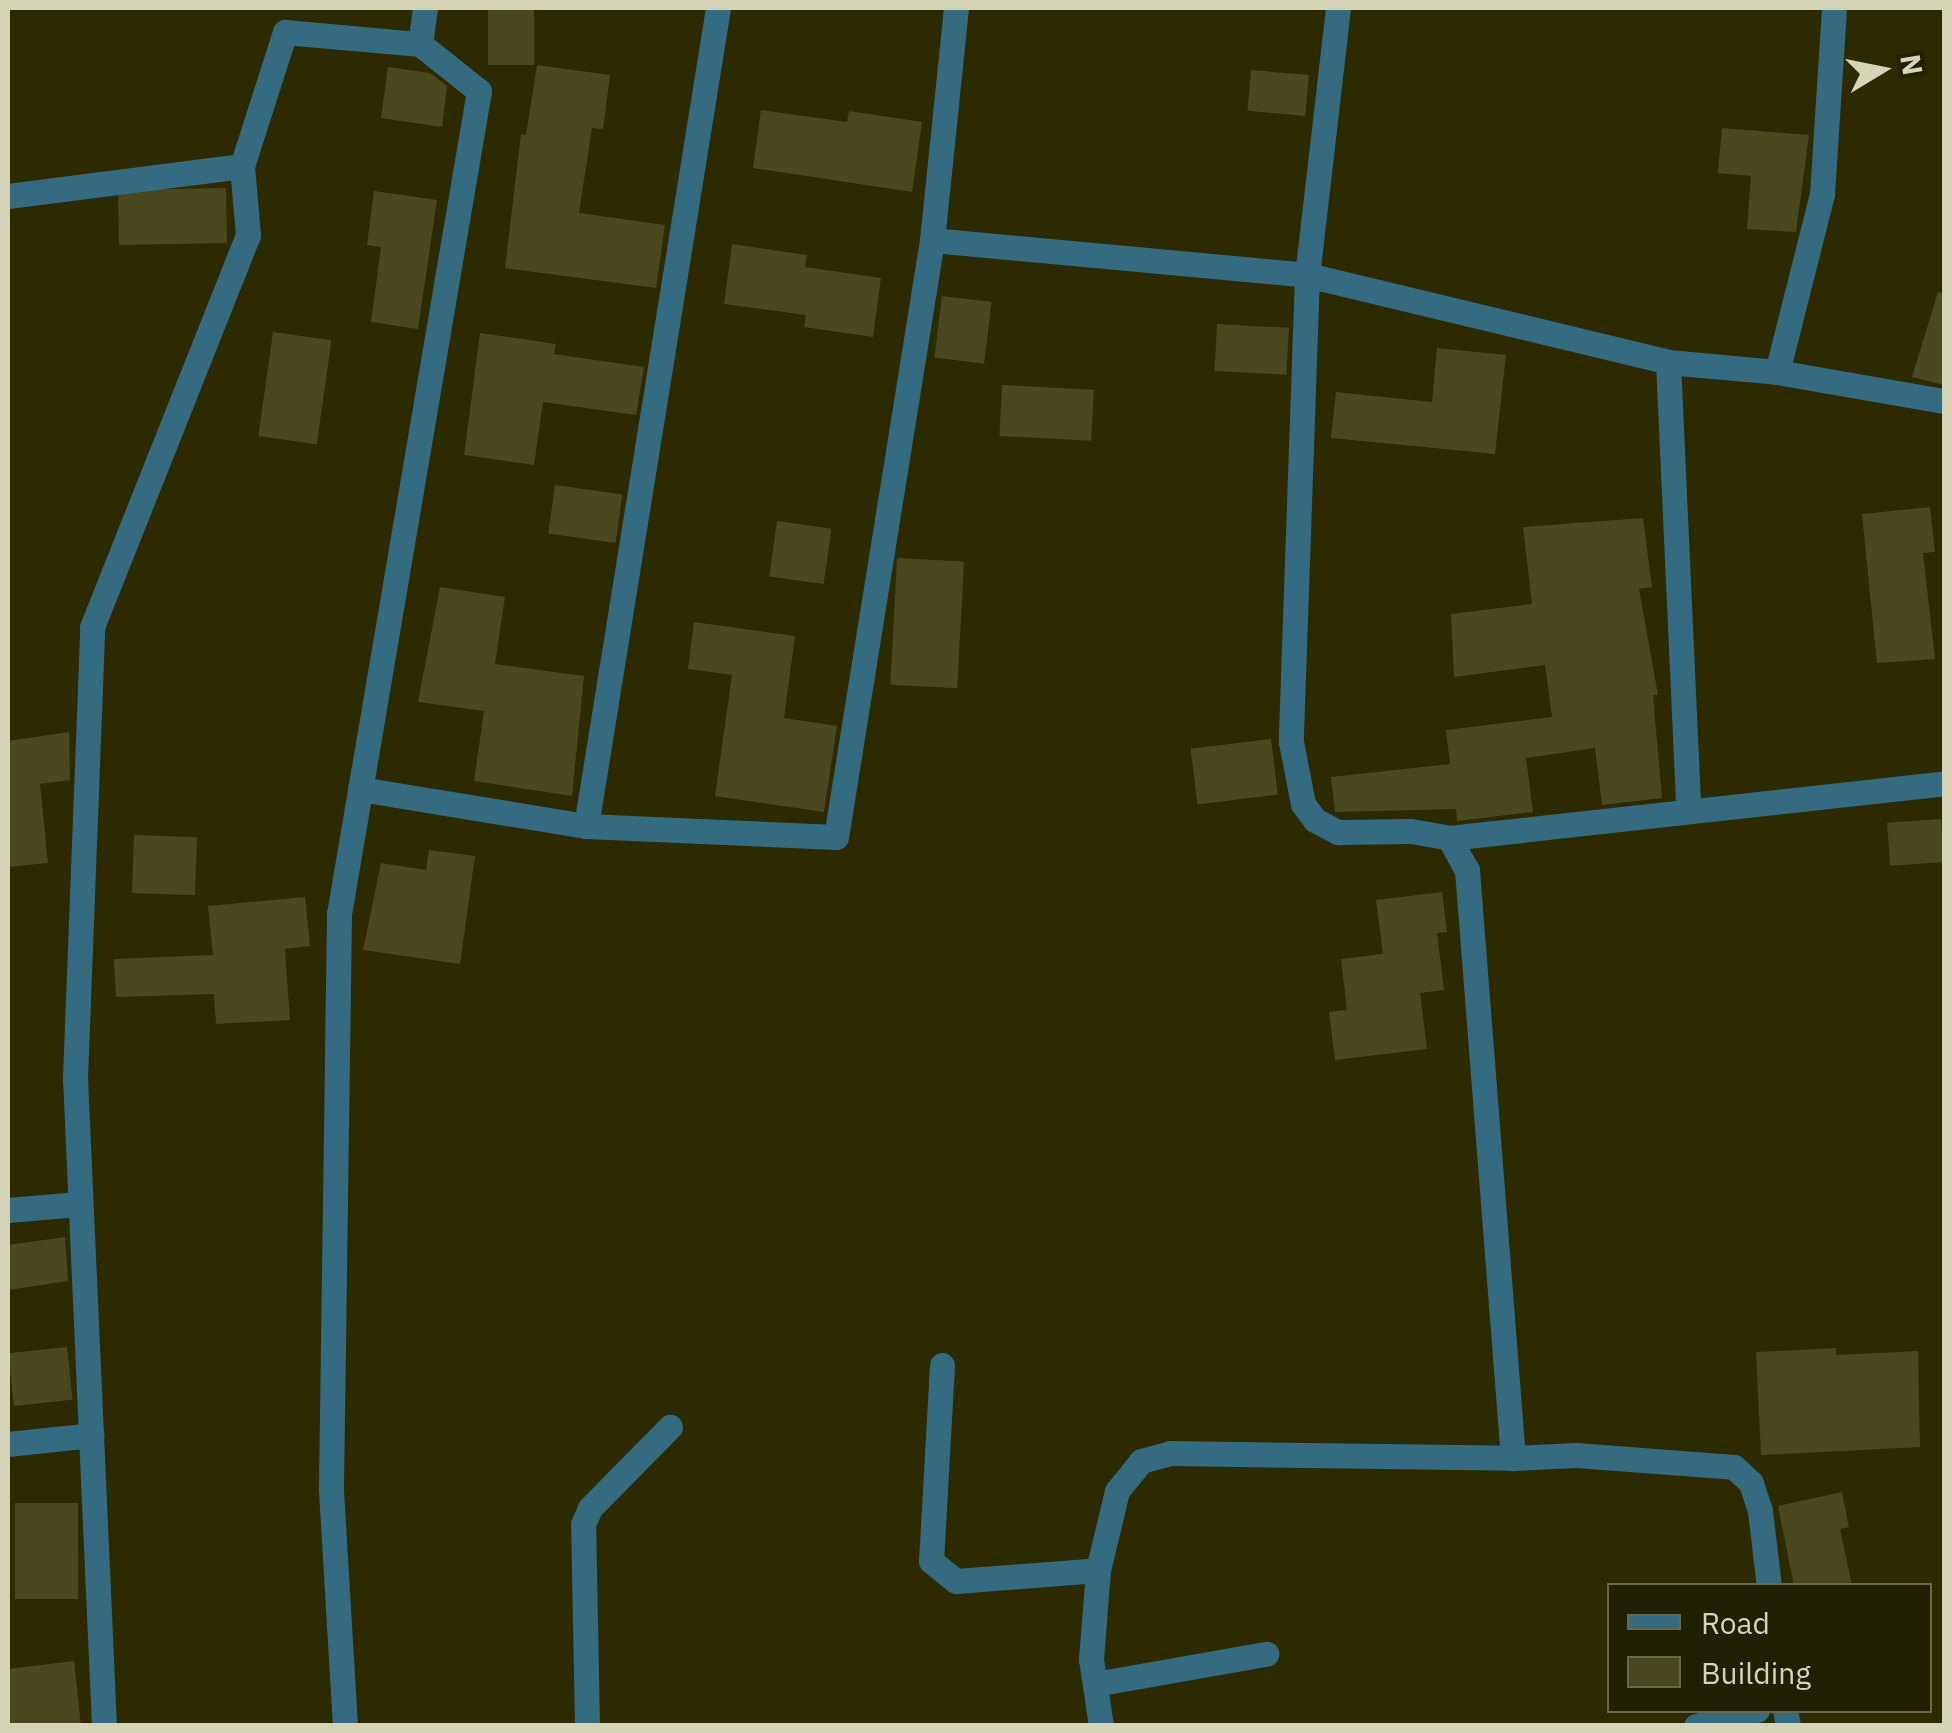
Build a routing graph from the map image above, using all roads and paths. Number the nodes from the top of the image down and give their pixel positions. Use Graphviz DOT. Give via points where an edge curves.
graph roads {
  1 [pos="425,8"];
  2 [pos="718,8"];
  3 [pos="956,8"];
  4 [pos="1338,8"];
  5 [pos="1834,8"];
  6 [pos="420,44"];
  7 [pos="242,166"];
  8 [pos="8,196"];
  9 [pos="932,240"];
  10 [pos="1306,275"];
  11 [pos="1668,362"];
  12 [pos="1778,372"];
  13 [pos="1944,401"];
  14 [pos="1944,783"];
  15 [pos="360,789"];
  16 [pos="1688,808"];
  17 [pos="586,826"];
  18 [pos="1449,838"];
  19 [pos="79,1204"];
  20 [pos="8,1210"];
  21 [pos="942,1365"];
  22 [pos="670,1428"];
  23 [pos="92,1435"];
  24 [pos="8,1444"];
  25 [pos="1513,1458"];
  26 [pos="1098,1570"];
  27 [pos="1769,1583"];
  28 [pos="1266,1654"];
  29 [pos="1095,1684"];
  30 [pos="1746,1713"];
  31 [pos="104,1726"];
  32 [pos="345,1726"];
  33 [pos="587,1726"];
  34 [pos="1100,1726"];
  35 [pos="1696,1726"];
  1 -- 6 [label="street"];
  2 -- 17 [label="street"];
  3 -- 9 [label="street"];
  4 -- 10 [label="street"];
  5 -- 12 [label="street" via="1822,194"];
  6 -- 7 [label="street" via="285,32"];
  6 -- 15 [label="street" via="478,91"];
  7 -- 8 [label="street"];
  7 -- 19 [label="street" via="248,235 92,627 75,1078"];
  9 -- 10 [label="street"];
  9 -- 17 [label="street" via="836,836"];
  10 -- 11 [label="street"];
  10 -- 18 [label="street" via="1291,742 1302,804 1338,832"];
  11 -- 12 [label="street"];
  11 -- 16 [label="street"];
  12 -- 13 [label="street"];
  14 -- 16 [label="street"];
  15 -- 17 [label="street"];
  15 -- 32 [label="street" via="339,914 332,1487"];
  16 -- 18 [label="street"];
  18 -- 25 [label="street" via="1466,870"];
  19 -- 20 [label="street"];
  19 -- 23 [label="street"];
  21 -- 26 [label="street" via="931,1561 956,1581"];
  22 -- 33 [label="street" via="590,1508 583,1524"];
  23 -- 24 [label="street"];
  23 -- 31 [label="street"];
  25 -- 26 [label="street" via="1170,1452 1141,1460 1116,1491"];
  25 -- 27 [label="street" via="1576,1455 1734,1467 1750,1483 1760,1511"];
  26 -- 29 [label="street"];
  28 -- 29 [label="street"];
  29 -- 34 [label="street"];
  30 -- 35 [label="street"];
}
